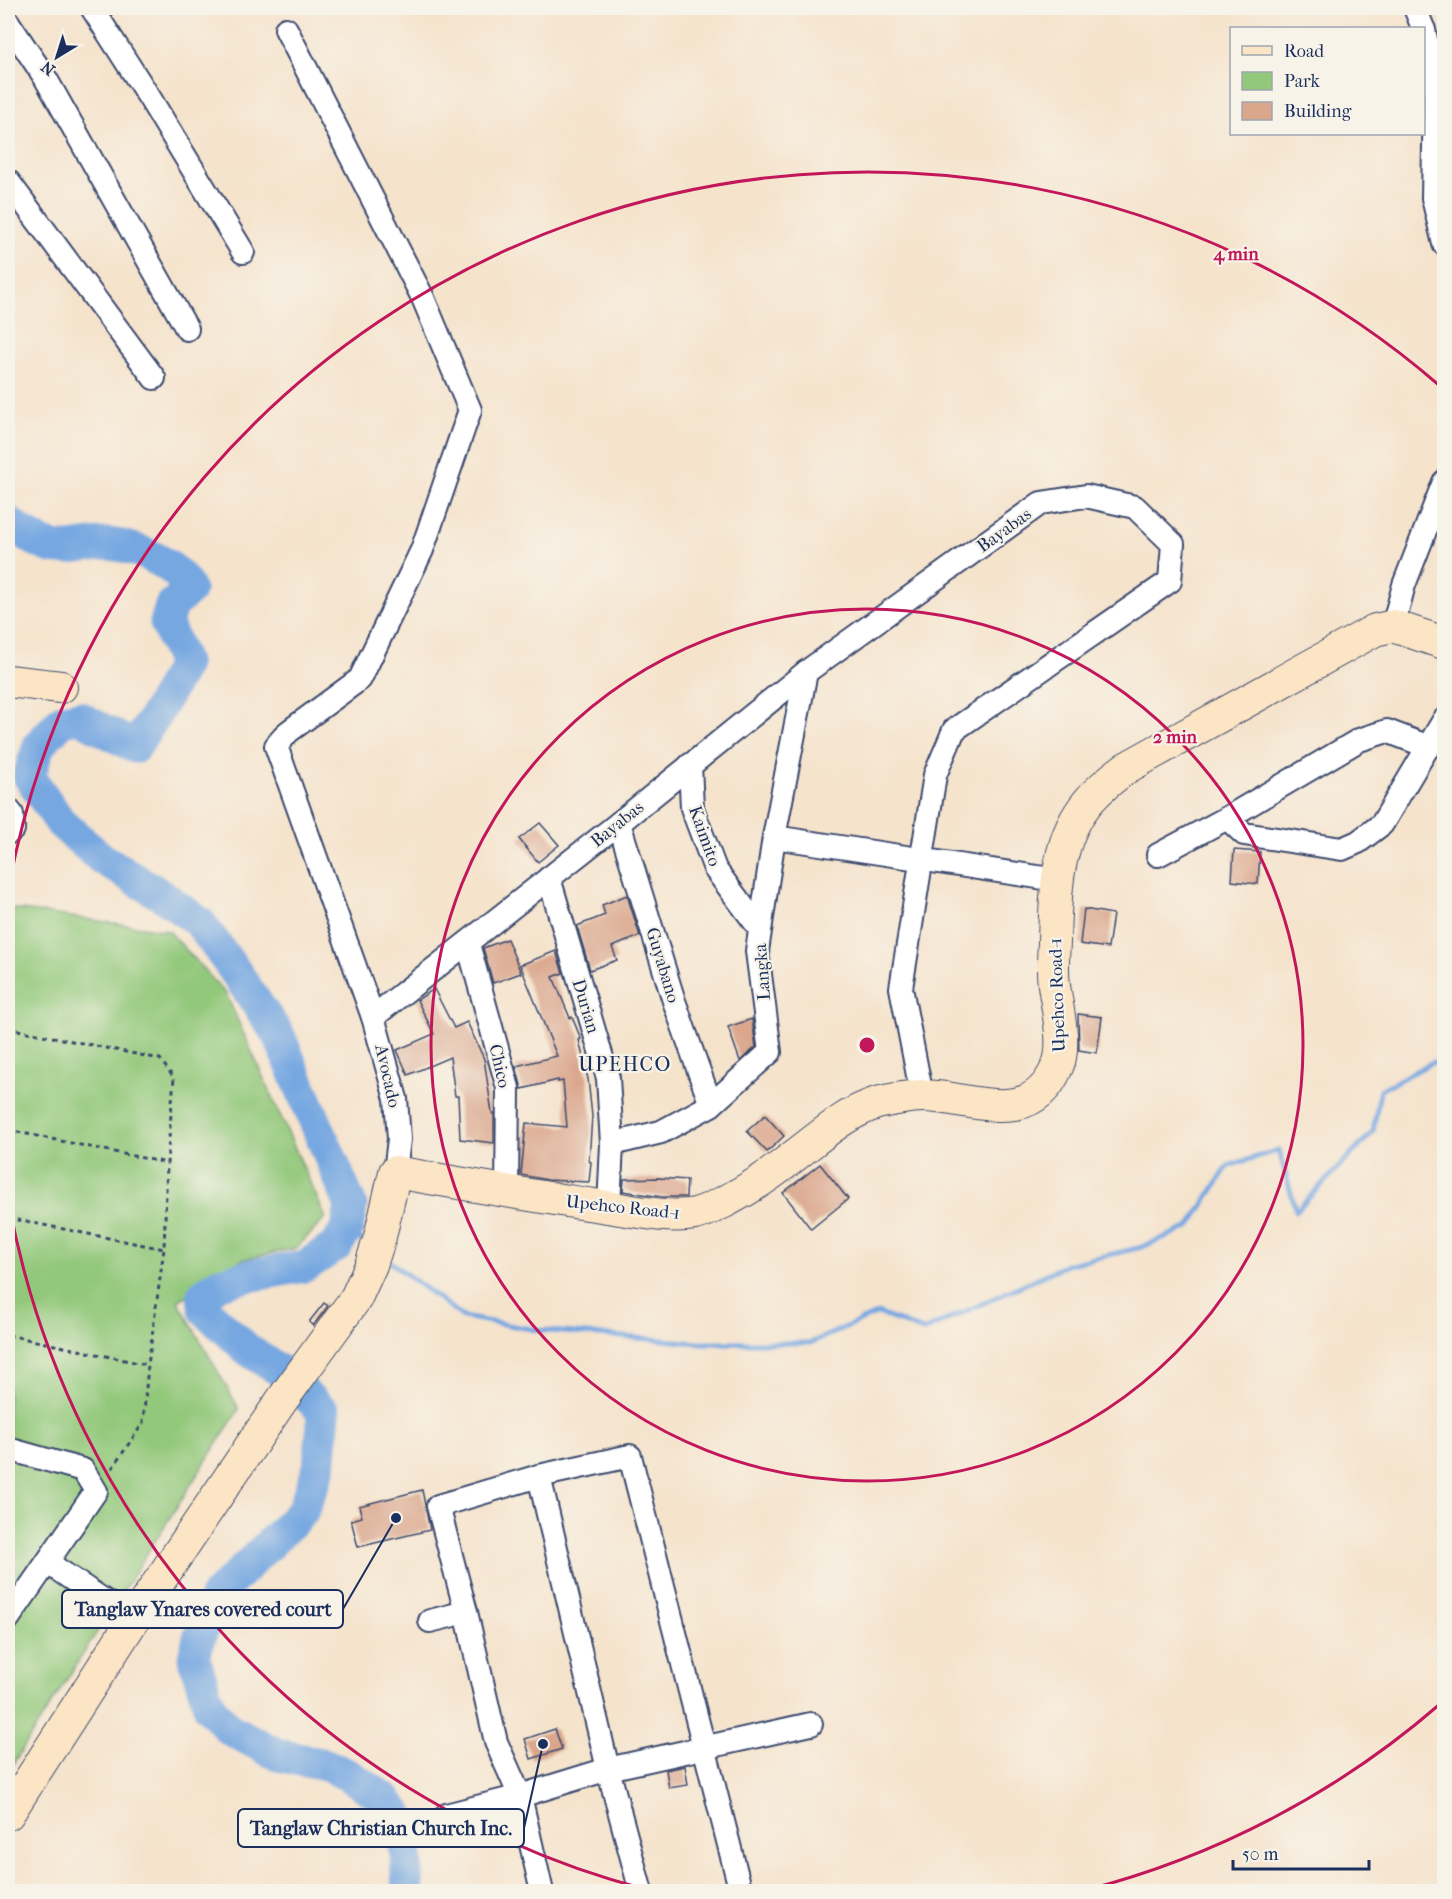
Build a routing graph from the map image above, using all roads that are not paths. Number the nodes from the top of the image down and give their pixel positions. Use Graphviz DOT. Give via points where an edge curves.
graph roads {
  1 [pos="92,8"];
  2 [pos="1415,8"];
  3 [pos="8,22"];
  4 [pos="1422,27"];
  5 [pos="286,29"];
  6 [pos="1425,37"];
  7 [pos="8,181"];
  8 [pos="1444,244"];
  9 [pos="243,252"];
  10 [pos="187,329"];
  11 [pos="154,378"];
  12 [pos="1444,482"];
  13 [pos="1393,626"];
  14 [pos="1444,644"];
  15 [pos="806,672"];
  16 [pos="8,681"];
  17 [pos="61,687"];
  18 [pos="1444,720"];
  19 [pos="1429,747"];
  20 [pos="690,765"];
  21 [pos="8,808"];
  22 [pos="1227,818"];
  23 [pos="620,823"];
  24 [pos="8,833"];
  25 [pos="774,837"];
  26 [pos="1158,855"];
  27 [pos="922,860"];
  28 [pos="549,878"];
  29 [pos="1058,880"];
  30 [pos="760,929"];
  31 [pos="468,944"];
  32 [pos="373,1017"];
  33 [pos="922,1096"];
  34 [pos="711,1105"];
  35 [pos="612,1144"];
  36 [pos="395,1172"];
  37 [pos="507,1191"];
  38 [pos="609,1207"];
  39 [pos="8,1449"];
  40 [pos="538,1476"];
  41 [pos="48,1563"];
  42 [pos="466,1612"];
  43 [pos="8,1619"];
  44 [pos="133,1620"];
  45 [pos="430,1622"];
  46 [pos="811,1724"];
  47 [pos="705,1748"];
  48 [pos="608,1770"];
  49 [pos="519,1796"];
  50 [pos="8,1814"];
  51 [pos="446,1815"];
  52 [pos="542,1892"];
  53 [pos="641,1892"];
  54 [pos="741,1892"];
  1 -- 9 [label="street"];
  2 -- 4 [label="street"];
  3 -- 10 [label="street" via="46,80"];
  5 -- 32 [label="street, Avocado" via="423,298 470,410 422,550 360,679 288,732 276,746"];
  6 -- 8 [label="street" via="1435,95 1433,198"];
  7 -- 11 [label="street"];
  12 -- 13 [label="street" via="1407,577"];
  13 -- 14 [label="street"];
  13 -- 29 [label="street, Upehco Road-1" via="1349,643 1110,780 1084,807 1075,824"];
  15 -- 20 [label="street, Bayabas"];
  15 -- 25 [label="street, Langka"];
  15 -- 27 [label="street, Bayabas" via="1041,503 1086,496 1135,507 1173,544 1170,581 954,730 935,775"];
  16 -- 17 [label="street"];
  18 -- 19 [label="street"];
  19 -- 22 [label="street" via="1387,731 1359,740"];
  19 -- 22 [label="street" via="1382,824 1342,849 1244,834"];
  20 -- 23 [label="street, Bayabas"];
  20 -- 30 [label="street, Kaimito" via="692,808 715,869"];
  21 -- 24 [label="street" via="13,830"];
  22 -- 26 [label="street"];
  23 -- 28 [label="street, Bayabas"];
  23 -- 34 [label="street, Guyabano" via="674,1001"];
  25 -- 27 [label="street"];
  25 -- 30 [label="street, Langka"];
  27 -- 29 [label="street"];
  27 -- 33 [label="street, Bayabas" via="901,988"];
  28 -- 31 [label="street, Bayabas"];
  28 -- 35 [label="street, Durian" via="608,1078"];
  29 -- 33 [label="street, Upehco Road-1" via="1053,977 1062,1053 1049,1082 1029,1102 1008,1106"];
  30 -- 34 [label="street, Langka" via="757,951 770,1052"];
  31 -- 32 [label="street, Bayabas"];
  31 -- 37 [label="street, Chico" via="508,1088"];
  32 -- 36 [label="street, Avocado" via="396,1099 399,1139"];
  33 -- 38 [label="street, Upehco Road-1" via="878,1103 854,1114 825,1131 752,1187 711,1209 674,1215"];
  34 -- 35 [label="street, Langka" via="661,1132"];
  35 -- 38 [label="street, Durian"];
  36 -- 37 [label="street, Upehco Road-1"];
  36 -- 44 [label="street" via="376,1251 356,1298"];
  37 -- 38 [label="street, Upehco Road-1"];
  39 -- 41 [label="street" via="83,1470 96,1491"];
  40 -- 42 [label="street" via="438,1506"];
  40 -- 47 [label="street" via="630,1456"];
  40 -- 48 [label="street"];
  41 -- 43 [label="street"];
  41 -- 44 [label="street"];
  42 -- 45 [label="street"];
  42 -- 49 [label="street" via="496,1742"];
  44 -- 50 [label="street"];
  46 -- 47 [label="street"];
  47 -- 48 [label="street"];
  47 -- 54 [label="street"];
  48 -- 49 [label="street"];
  48 -- 53 [label="street"];
  49 -- 51 [label="street"];
  49 -- 52 [label="street"];
}
